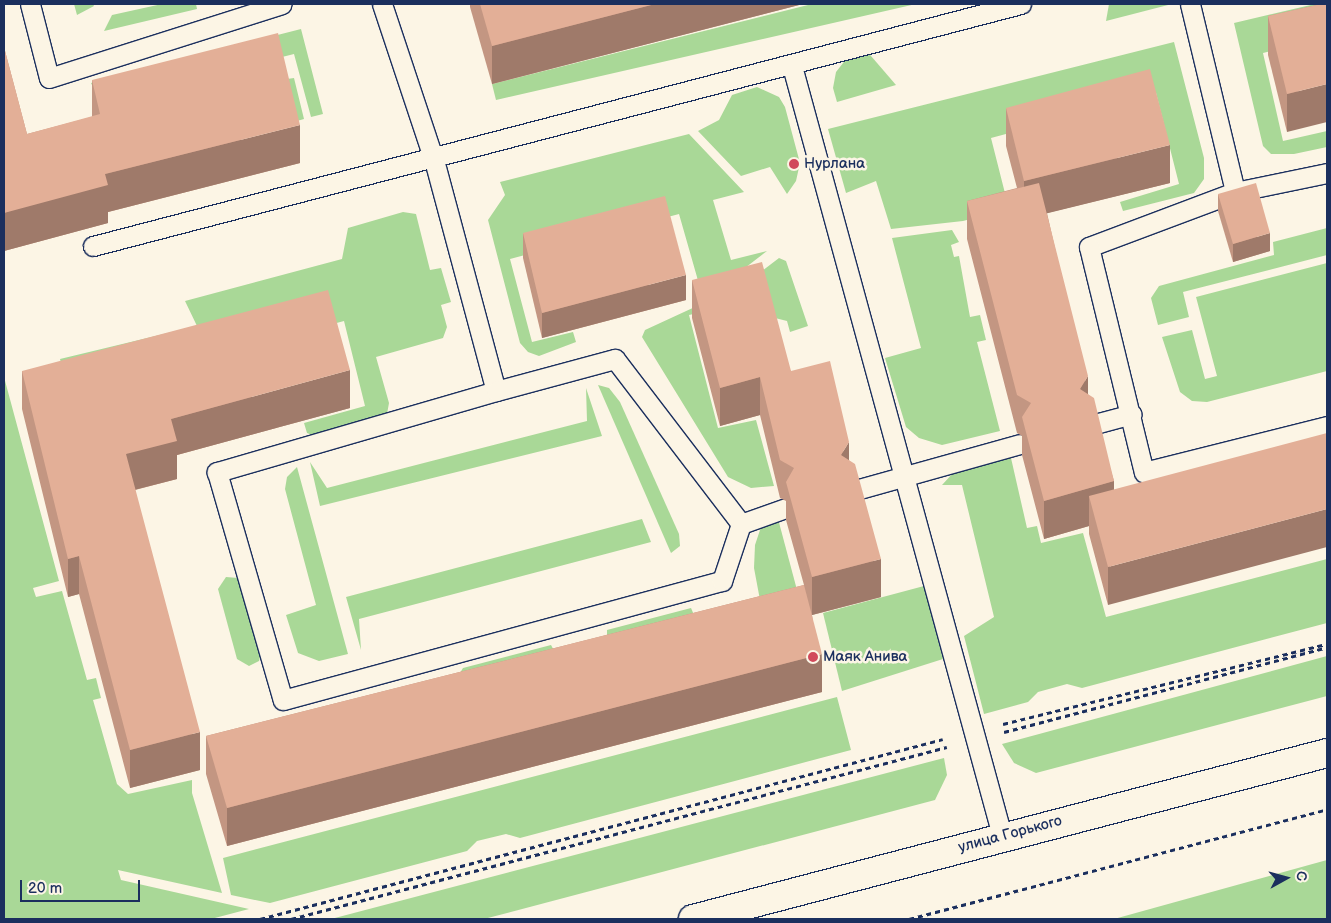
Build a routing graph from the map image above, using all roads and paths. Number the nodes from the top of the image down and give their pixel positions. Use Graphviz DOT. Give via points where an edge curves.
graph roads {
  1 [pos="30,4"];
  2 [pos="282,4"];
  3 [pos="382,4"];
  4 [pos="1021,4"];
  5 [pos="1190,4"];
  6 [pos="792,66"];
  7 [pos="434,160"];
  8 [pos="1327,173"];
  9 [pos="1235,192"];
  10 [pos="93,246"];
  11 [pos="496,392"];
  12 [pos="1132,414"];
  13 [pos="1091,425"];
  14 [pos="1327,426"];
  15 [pos="1020,444"];
  16 [pos="904,476"];
  17 [pos="852,491"];
  18 [pos="783,509"];
  19 [pos="741,524"];
  20 [pos="1327,645"];
  21 [pos="974,731"];
  22 [pos="1001,732"];
  23 [pos="953,745"];
  24 [pos="1327,753"];
  25 [pos="1327,809"];
  26 [pos="1002,836"];
  27 [pos="260,919"];
  28 [pos="291,919"];
  29 [pos="693,919"];
  30 [pos="909,919"];
  1 -- 2 [label="lane" via="48,78"];
  3 -- 7 [label="lane"];
  4 -- 6 [label="lane"];
  5 -- 9 [label="lane"];
  6 -- 7 [label="lane"];
  6 -- 16 [label="lane"];
  7 -- 10 [label="lane"];
  7 -- 11 [label="lane"];
  8 -- 9 [label="lane"];
  9 -- 12 [label="lane" via="1089,247"];
  11 -- 19 [label="lane" via="615,359"];
  11 -- 19 [label="lane" via="217,472 283,700 722,581"];
  12 -- 13 [label="lane"];
  12 -- 14 [label="lane" via="1144,472"];
  15 -- 16 [label="lane"];
  16 -- 17 [label="lane"];
  16 -- 21 [label="lane"];
  18 -- 19 [label="lane"];
  20 -- 21 [label="path"];
  20 -- 22 [label="path"];
  21 -- 26 [label="lane"];
  21 -- 27 [label="path"];
  23 -- 28 [label="path"];
  24 -- 26 [label="main road, улица Горького"];
  25 -- 30 [label="path"];
  26 -- 29 [label="main road, улица Горького"];
}
